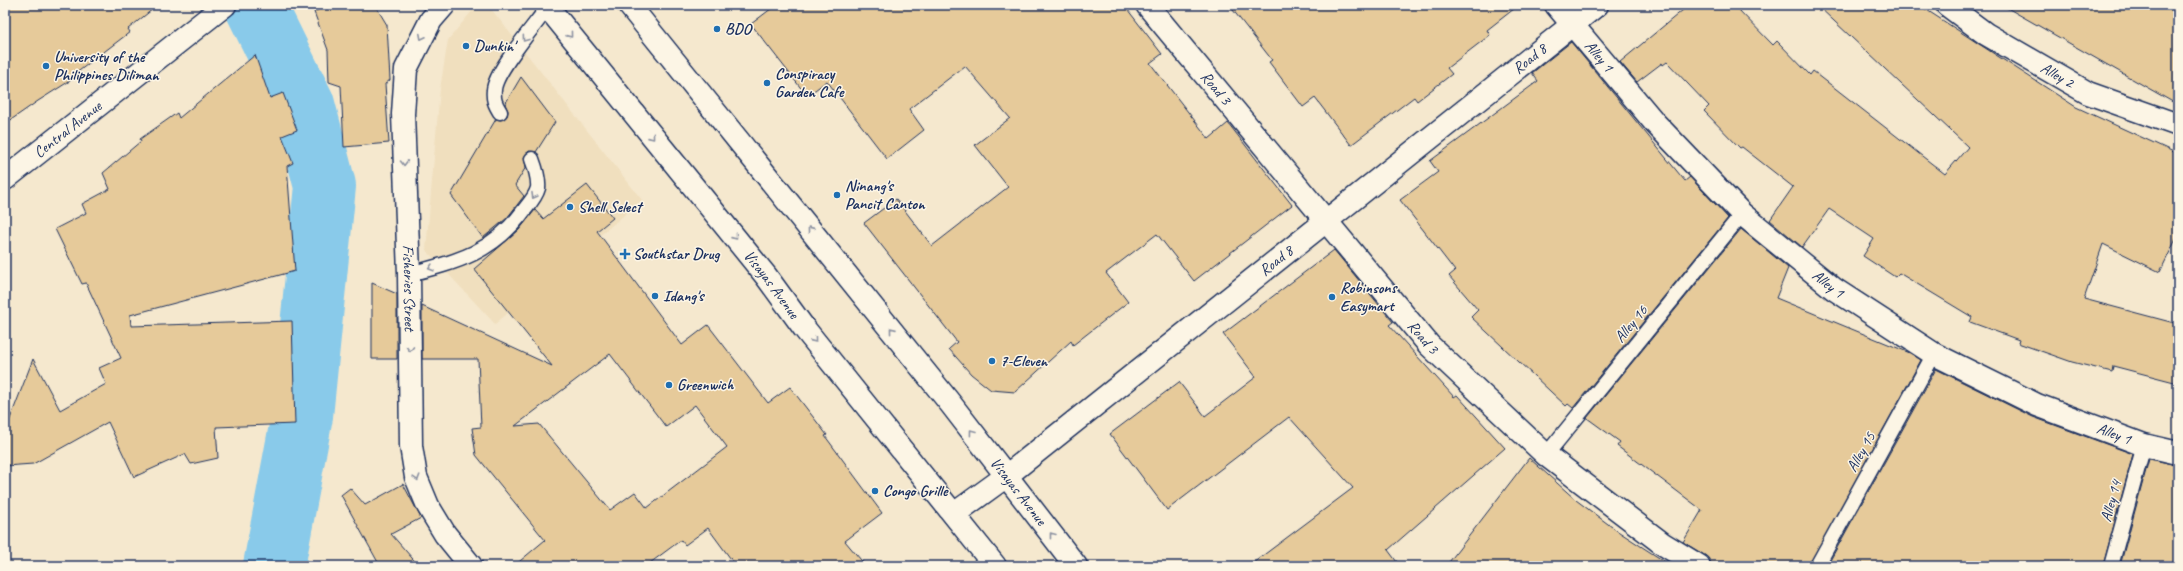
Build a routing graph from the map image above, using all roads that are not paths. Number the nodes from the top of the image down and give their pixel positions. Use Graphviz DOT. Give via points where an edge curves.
graph roads {
  1 [pos="225,5"];
  2 [pos="444,5"];
  3 [pos="629,5"];
  4 [pos="1147,5"];
  5 [pos="1556,5"];
  6 [pos="1597,5"];
  7 [pos="1947,5"];
  8 [pos="547,6"];
  9 [pos="1572,25"];
  10 [pos="500,112"];
  11 [pos="2178,125"];
  12 [pos="532,158"];
  13 [pos="5,178"];
  14 [pos="1742,214"];
  15 [pos="1326,221"];
  16 [pos="409,274"];
  17 [pos="1934,354"];
  18 [pos="2144,445"];
  19 [pos="2178,453"];
  20 [pos="1546,455"];
  21 [pos="1005,477"];
  22 [pos="954,514"];
  23 [pos="471,566"];
  24 [pos="995,566"];
  25 [pos="1076,566"];
  26 [pos="1699,566"];
  27 [pos="1818,566"];
  28 [pos="2111,566"];
  1 -- 13 [label="street, Central Avenue"];
  2 -- 16 [label="street, Fisheries Street, one-way" via="431,20 406,69 403,114"];
  21 -- 3 [label="street, Visayas Avenue, one-way" via="950,403"];
  4 -- 15 [label="street, Road 3"];
  5 -- 9 [label="street, Alley 1"];
  6 -- 9 [label="street, Road 8"];
  7 -- 11 [label="street, Alley 2" via="1986,34 2088,93"];
  8 -- 10 [label="lane, one-way" via="501,72 494,88 493,101"];
  8 -- 22 [label="street, Visayas Avenue, one-way" via="766,276 804,328"];
  9 -- 14 [label="street, Alley 1" via="1655,123"];
  9 -- 15 [label="street, Road 8"];
  12 -- 16 [label="lane, one-way" via="538,187 536,193 520,217 498,239 476,254"];
  14 -- 17 [label="street, Alley 1" via="1834,289"];
  14 -- 20 [label="lane, Alley 16"];
  15 -- 20 [label="street, Road 3" via="1429,345"];
  15 -- 21 [label="street, Road 8"];
  16 -- 23 [label="street, Fisheries Street, one-way" via="411,446 416,477 428,506 445,534"];
  17 -- 18 [label="street, Alley 1" via="2037,405"];
  17 -- 27 [label="lane, Alley 15"];
  18 -- 19 [label="street, Alley 1"];
  18 -- 28 [label="lane, Alley 14"];
  20 -- 26 [label="street, Road 3" via="1663,544"];
  21 -- 22 [label="street, Road 8"];
  25 -- 21 [label="street, Visayas Avenue, one-way"];
  22 -- 24 [label="street, Visayas Avenue"];
}
